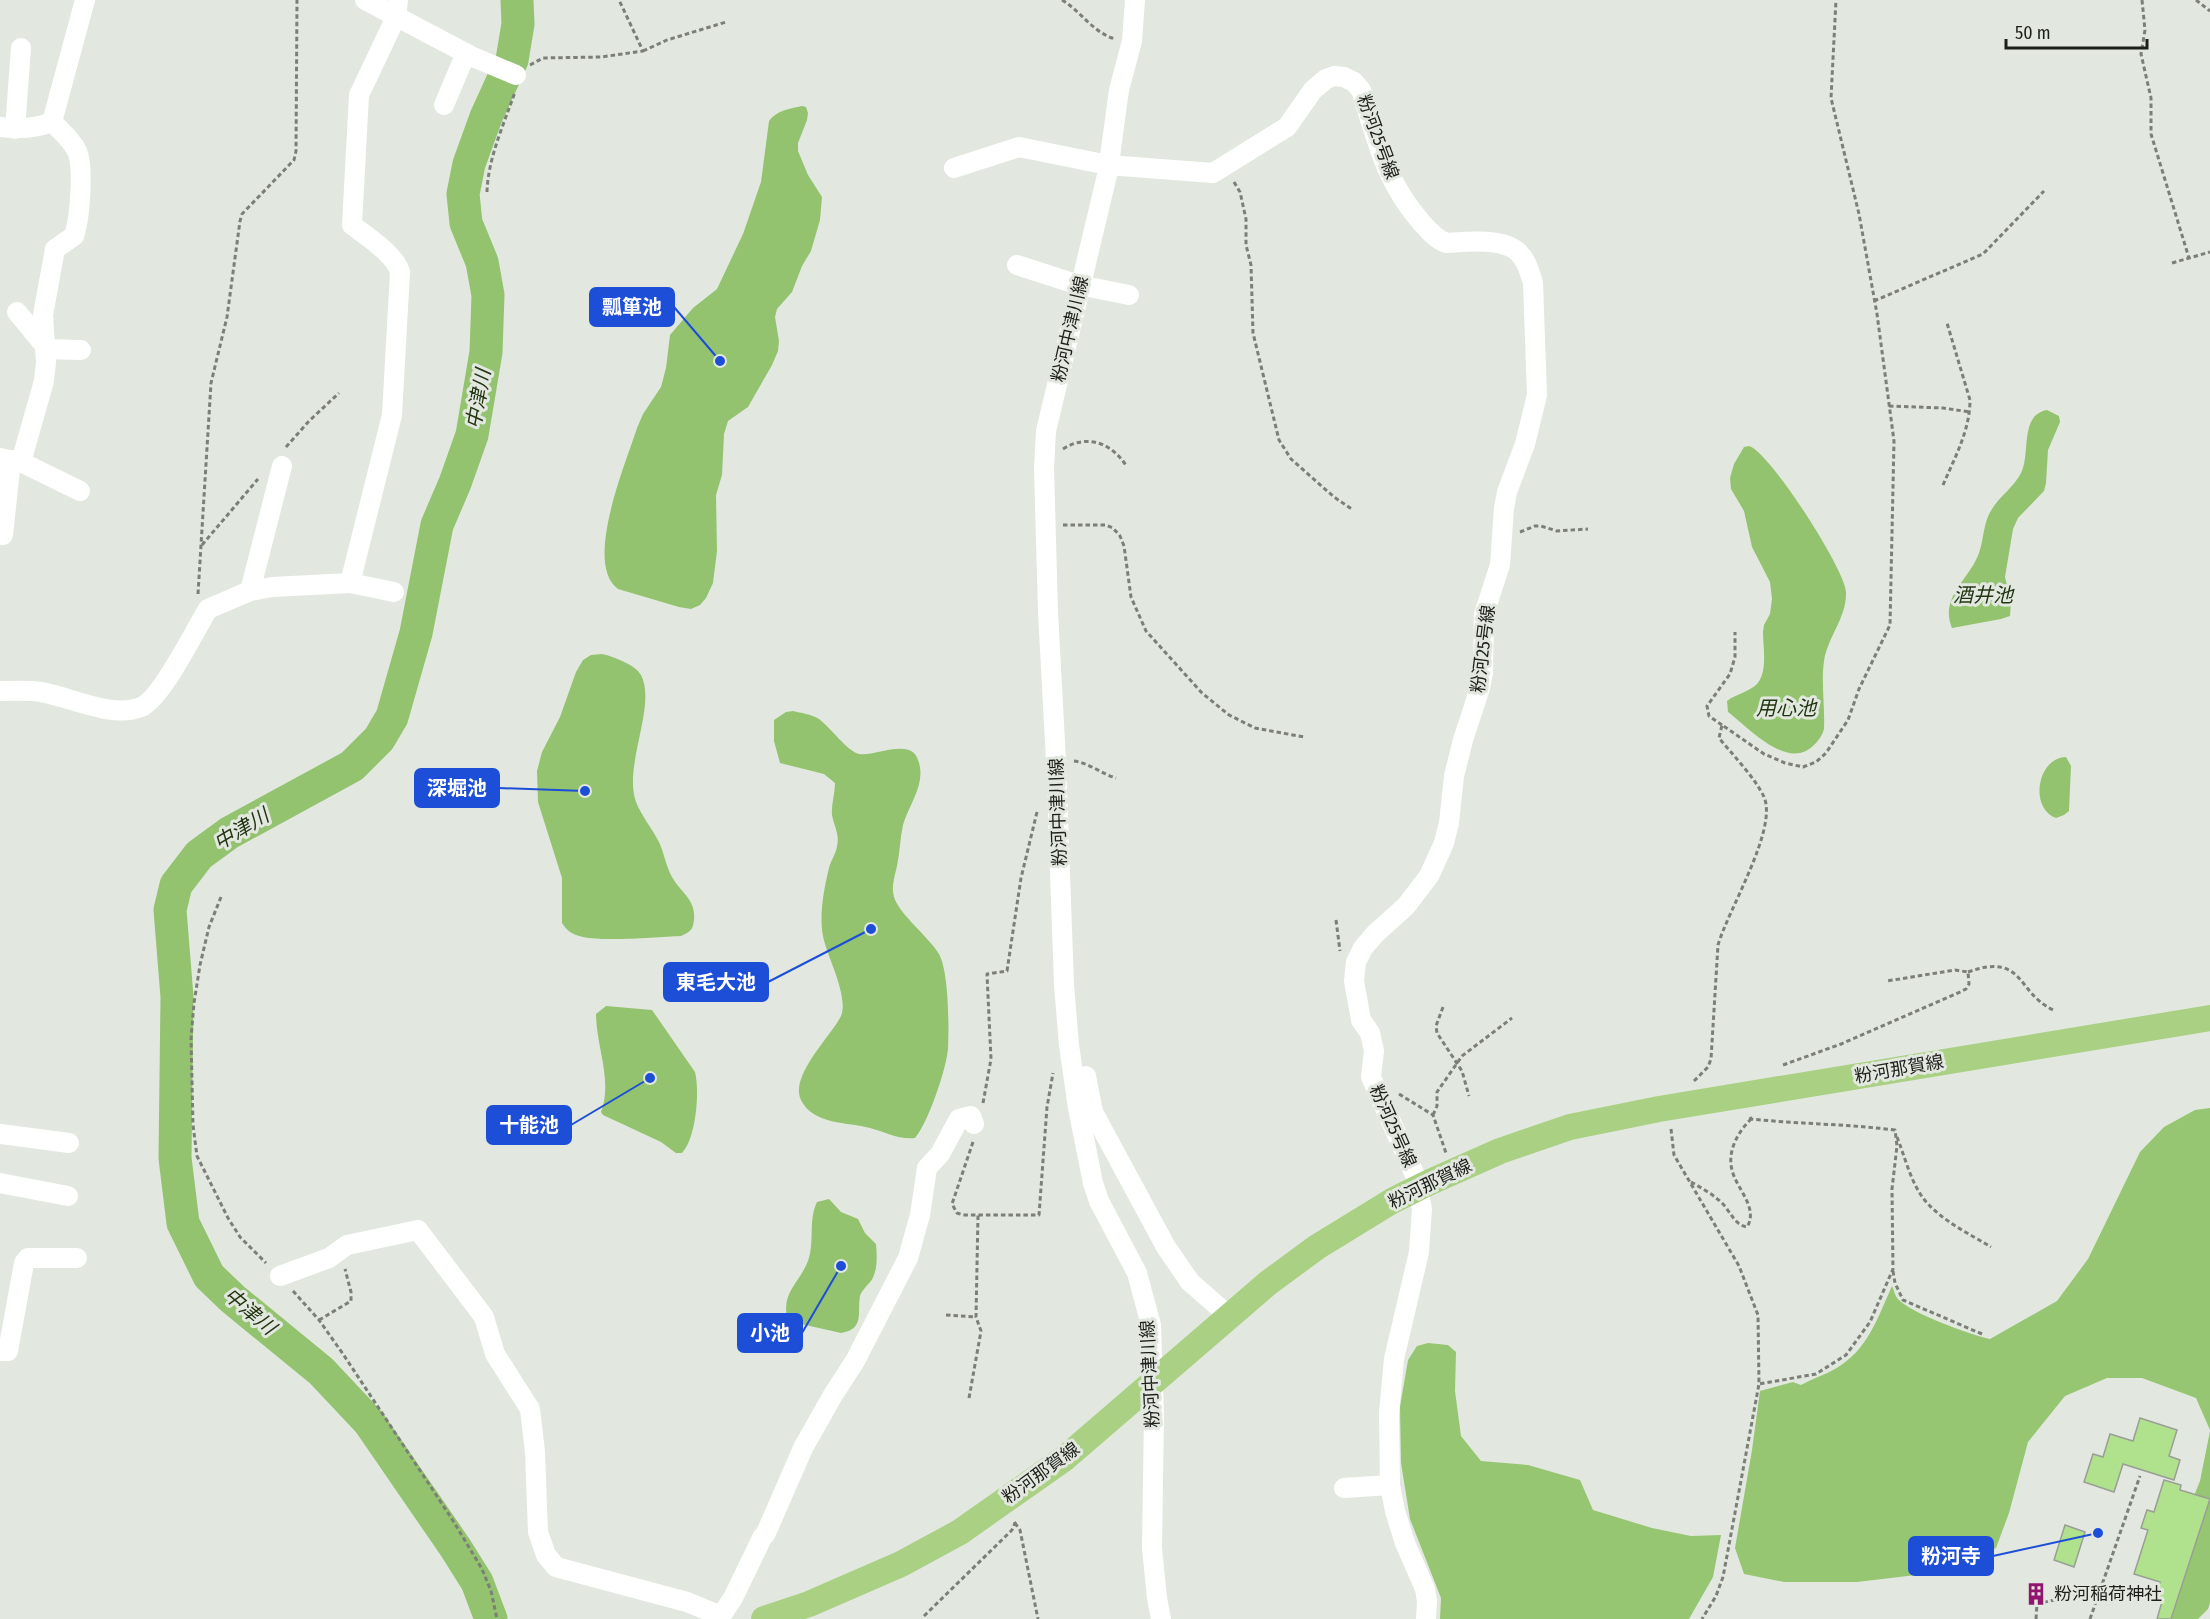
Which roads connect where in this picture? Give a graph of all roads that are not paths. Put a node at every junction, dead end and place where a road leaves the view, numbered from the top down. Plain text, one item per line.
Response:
1 (85, 0) edge
2 (365, 0) edge
3 (1135, 0) edge
4 (397, 8) edge
5 (21, 48) dead end
6 (469, 55) junction
7 (518, 76) road end
8 (444, 105) dead end
9 (52, 122) junction
10 (8, 128) edge
11 (1108, 165) junction
12 (954, 168) dead end
13 (1017, 265) dead end
14 (1079, 285) junction
15 (1129, 295) dead end
16 (17, 312) dead end
17 (45, 348) junction
18 (81, 350) dead end
19 (11, 460) edge
20 (282, 466) dead end
21 (80, 491) dead end
22 (3, 535) dead end
23 (350, 583) junction
24 (250, 591) junction
25 (394, 592) dead end
26 (0, 691) edge
27 (2210, 1018) edge
28 (1070, 1048) junction
29 (974, 1124) road end
30 (0, 1134) edge
31 (69, 1143) dead end
32 (0, 1183) edge
33 (68, 1196) dead end
34 (77, 1258) dead end
35 (280, 1276) dead end
36 (1229, 1316) junction
37 (0, 1351) edge
38 (1390, 1485) junction
39 (1344, 1488) dead end
40 (720, 1617) edge
41 (764, 1619) edge
42 (1161, 1619) edge
43 (1426, 1619) edge

1 - 9 street
2 - 4 street
3 - 11 street, 粉河中津川線
4 - 6 street
4 - 23 street
5 - 10 street
6 - 7 street
6 - 8 street
9 - 10 street
9 - 17 street
11 - 12 street, 粉河25号線
11 - 14 street, 粉河中津川線
11 - 38 street, 粉河25号線
13 - 14 street
14 - 15 street
14 - 28 street, 粉河中津川線
16 - 17 street
17 - 18 street
17 - 19 street
19 - 21 street
19 - 22 street
20 - 24 street
23 - 24 street
23 - 25 street
24 - 26 street
27 - 36 main road, 粉河那賀線
28 - 36 street
28 - 42 street, 粉河中津川線
29 - 40 street
30 - 31 street
32 - 33 street
34 - 37 street
35 - 40 street
36 - 41 main road, 粉河那賀線
38 - 39 street
38 - 43 street, 粉河25号線

